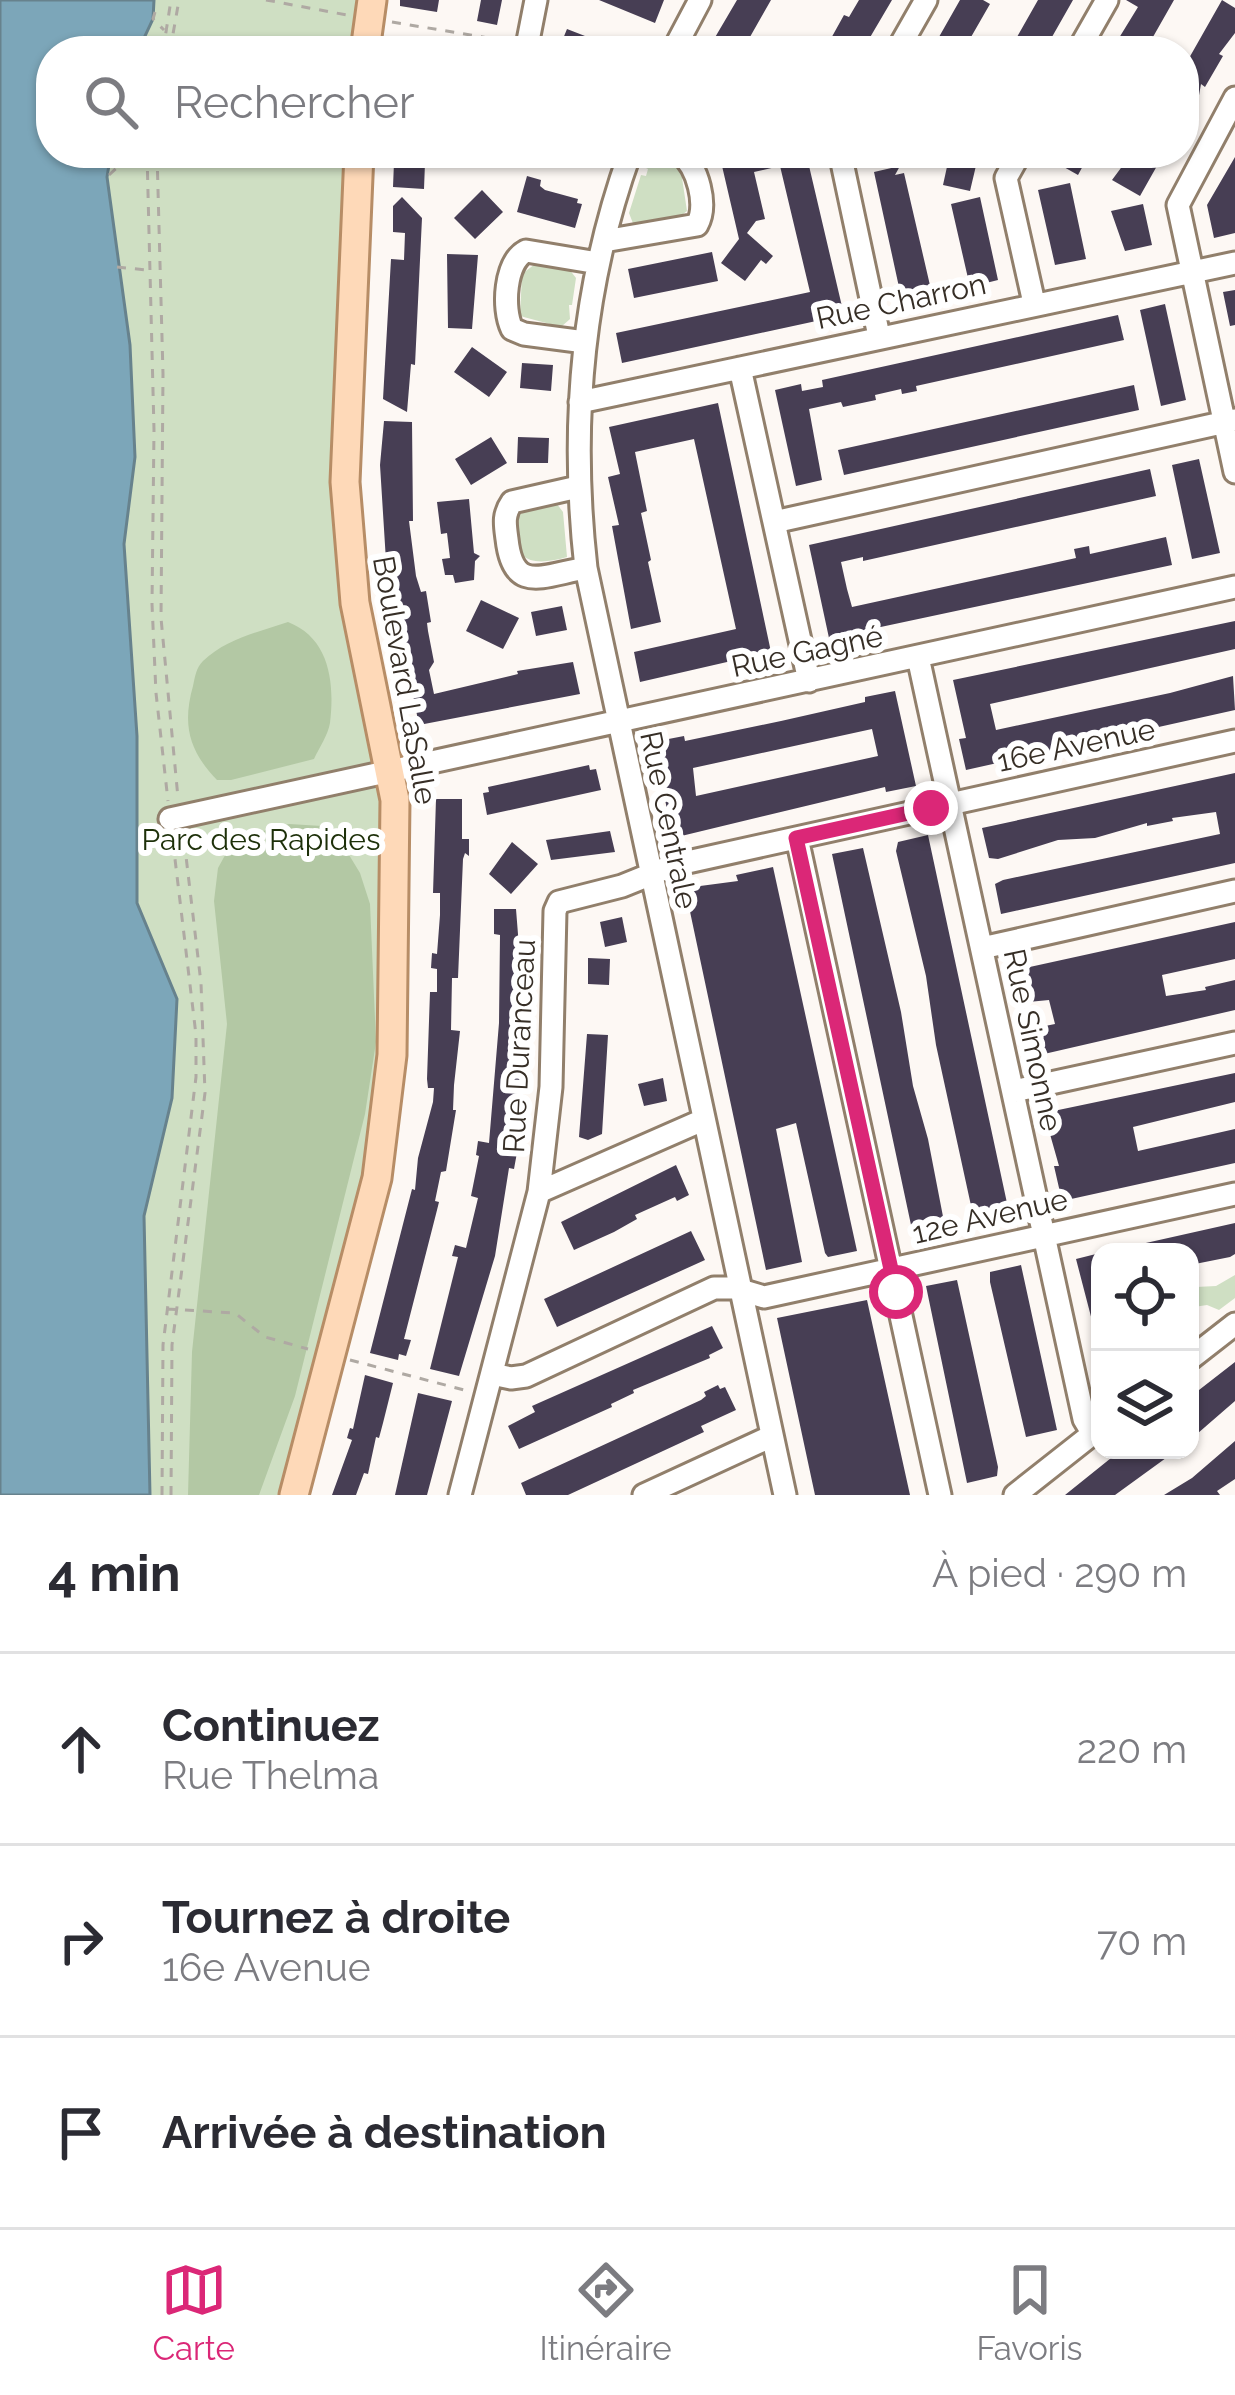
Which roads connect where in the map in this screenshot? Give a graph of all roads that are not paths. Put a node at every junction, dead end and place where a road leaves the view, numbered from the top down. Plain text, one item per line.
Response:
1 (536, 0) edge
2 (700, 0) edge
3 (926, 0) edge
4 (1107, 0) edge
5 (524, 36) edge
6 (681, 36) edge
7 (906, 36) edge
8 (1087, 36) edge
9 (1235, 98) edge
10 (1199, 163) edge
11 (357, 168) edge
12 (626, 168) edge
13 (693, 168) edge
14 (843, 168) edge
15 (1012, 168) edge
16 (1196, 168) edge
17 (601, 252) junction
18 (1235, 263) edge
19 (1191, 272) junction
20 (1034, 303) junction
21 (879, 336) junction
22 (585, 342) junction
23 (740, 368) junction
24 (580, 402) junction
25 (1230, 421) edge
26 (1235, 472) edge
27 (578, 487) junction
28 (774, 522) junction
29 (586, 568) junction
30 (1235, 587) edge
31 (918, 657) junction
32 (809, 681) junction
33 (617, 722) junction
34 (1235, 741) edge
35 (392, 772) junction
36 (951, 804) junction
37 (170, 819) dead end
38 (796, 838) junction
39 (650, 874) junction
40 (1235, 891) edge
41 (982, 948) junction
42 (1235, 1043) edge
43 (1014, 1090) junction
44 (703, 1120) junction
45 (539, 1192) junction
46 (1235, 1194) edge
47 (1044, 1235) junction
48 (890, 1269) junction
49 (740, 1290) junction
50 (1235, 1324) edge
51 (1199, 1352) edge
52 (492, 1374) junction
53 (1091, 1425) edge
54 (772, 1436) junction
55 (1091, 1436) edge
56 (294, 1495) edge
57 (460, 1495) edge
58 (644, 1495) edge
59 (785, 1495) edge
60 (940, 1495) edge
61 (1015, 1495) edge

1 - 5 street
2 - 6 street
3 - 7 street
4 - 8 street
9 - 10 street
11 - 35 main road, Boulevard LaSalle
12 - 17 street, Rue Centrale
13 - 17 street
14 - 21 street
15 - 20 street
16 - 19 street
17 - 22 street, Rue Centrale
17 - 22 street
18 - 19 street, Rue Charron
19 - 20 street, Rue Charron
19 - 25 street
20 - 21 street, Rue Charron
21 - 23 street, Rue Charron
22 - 24 street, Rue Centrale
23 - 24 street, Rue Charron
23 - 28 street
24 - 27 street, Rue Centrale
25 - 26 street
25 - 28 street
27 - 29 street, Rue Centrale
27 - 29 street
28 - 32 street
29 - 33 street, Rue Centrale
30 - 31 street, Rue Gagné
31 - 32 street, Rue Gagné
31 - 36 street, Rue Simonne
32 - 33 street, Rue Gagné
33 - 35 street, Rue Gagné
33 - 39 street, Rue Centrale
34 - 36 street, 16e Avenue
35 - 37 street, Rue Gagné
35 - 56 main road, Boulevard LaSalle
36 - 38 street, 16e Avenue
36 - 41 street, Rue Simonne
38 - 39 street, 16e Avenue
38 - 48 street
39 - 44 street, Rue Centrale
39 - 45 street, Rue Duranceau
40 - 41 street
41 - 43 street, Rue Simonne
42 - 43 street
43 - 47 street, Rue Simonne
44 - 45 street
44 - 49 street, Rue Centrale
45 - 52 street, Rue Duranceau
46 - 47 street, 12e Avenue
47 - 48 street, 12e Avenue
47 - 53 street, Rue Simonne
48 - 49 street, 12e Avenue
48 - 60 street
49 - 52 street, 12e Avenue
49 - 54 street, Rue Centrale
50 - 51 street
52 - 57 street, Rue Duranceau
54 - 58 street
54 - 59 street, Rue Centrale
55 - 61 street

